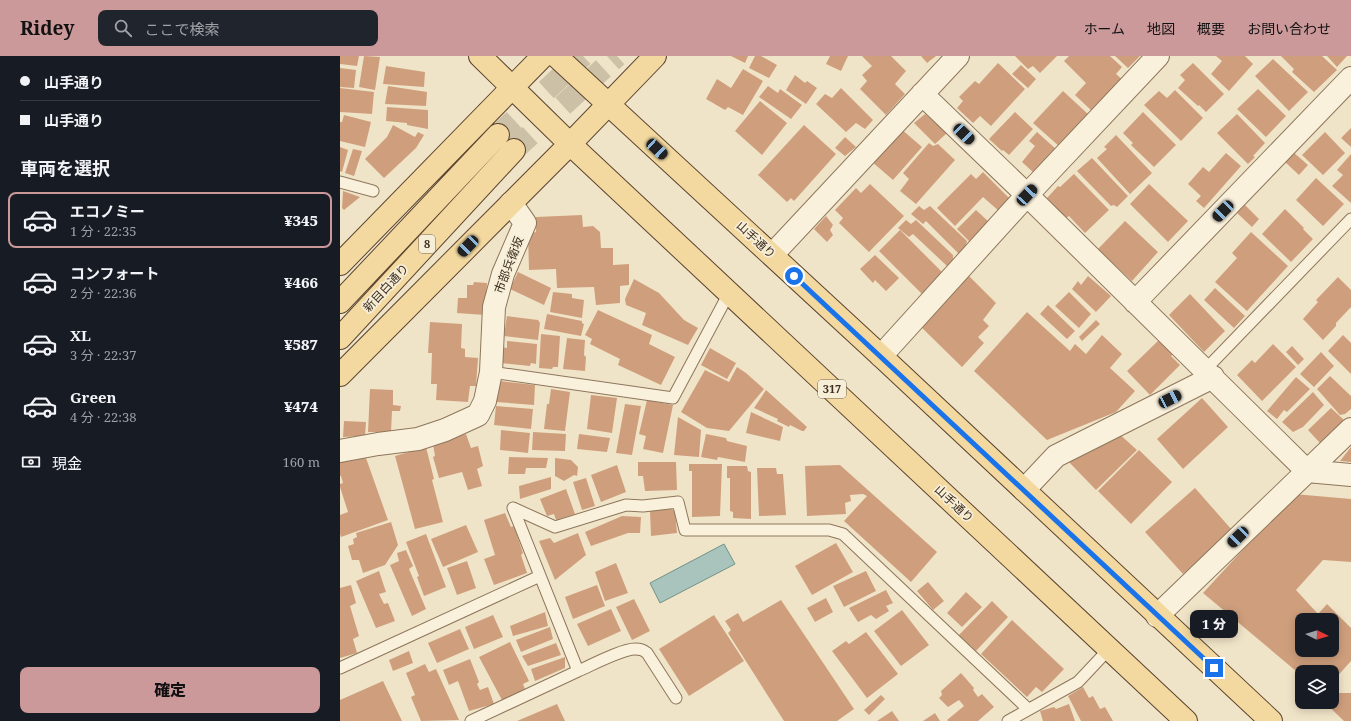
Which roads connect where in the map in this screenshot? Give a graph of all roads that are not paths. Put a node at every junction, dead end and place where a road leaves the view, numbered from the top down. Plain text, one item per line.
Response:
1 (480, 56) edge
2 (543, 56) edge
3 (556, 56) edge
4 (655, 56) edge
5 (958, 56) edge
6 (1158, 56) edge
7 (1349, 85) edge
8 (513, 87) junction
9 (922, 94) junction
10 (609, 104) junction
11 (498, 135) tunnel mouth
12 (570, 144) junction
13 (514, 150) tunnel mouth
14 (340, 182) edge
15 (373, 191) dead end
16 (1027, 195) junction
17 (511, 202) junction
18 (1351, 219) edge
19 (772, 255) junction
20 (340, 264) edge
21 (729, 293) junction
22 (340, 302) edge
23 (1135, 302) junction
24 (340, 338) edge
25 (881, 356) junction
26 (491, 372) junction
27 (1209, 374) junction
28 (340, 375) edge
29 (1351, 429) edge
30 (340, 451) edge
31 (1307, 471) junction
32 (1351, 475) edge
33 (1024, 490) junction
34 (540, 576) junction
35 (1157, 616) junction
36 (1109, 649) junction
37 (340, 668) edge
38 (578, 672) junction
39 (676, 698) dead end
40 (1028, 710) junction
41 (1181, 720) edge
42 (471, 721) edge
43 (1008, 721) edge
44 (1271, 721) edge

1 - 8 main road, 山手通り / 317
2 - 8 main road
3 - 10 main road, 山手通り
4 - 10 main road
5 - 9 street
6 - 16 street
7 - 23 street
8 - 12 main road, 山手通り / 317
8 - 20 main road
9 - 16 street
9 - 19 street
10 - 12 main road
10 - 19 main road, 山手通り
11 - 22 main road, 新目白通り / 8
12 - 17 main road
12 - 21 main road, 山手通り / 317
13 - 24 main road, 新目白通り / 8
14 - 15 lane
16 - 23 street
16 - 25 street
17 - 26 street, 市部兵衛坂
17 - 28 main road
18 - 27 lane
19 - 25 main road, 山手通り
21 - 26 lane
21 - 36 main road, 山手通り / 317
23 - 27 street
25 - 33 main road, 山手通り
26 - 30 street, 市部兵衛坂
27 - 31 street
27 - 33 street
29 - 31 street
31 - 32 street
31 - 35 street
33 - 35 main road, 山手通り
34 - 37 lane
34 - 38 lane
34 - 40 lane
35 - 44 main road, 山手通り
36 - 40 lane
36 - 41 main road, 山手通り / 317
38 - 39 lane
38 - 42 lane
40 - 43 lane

